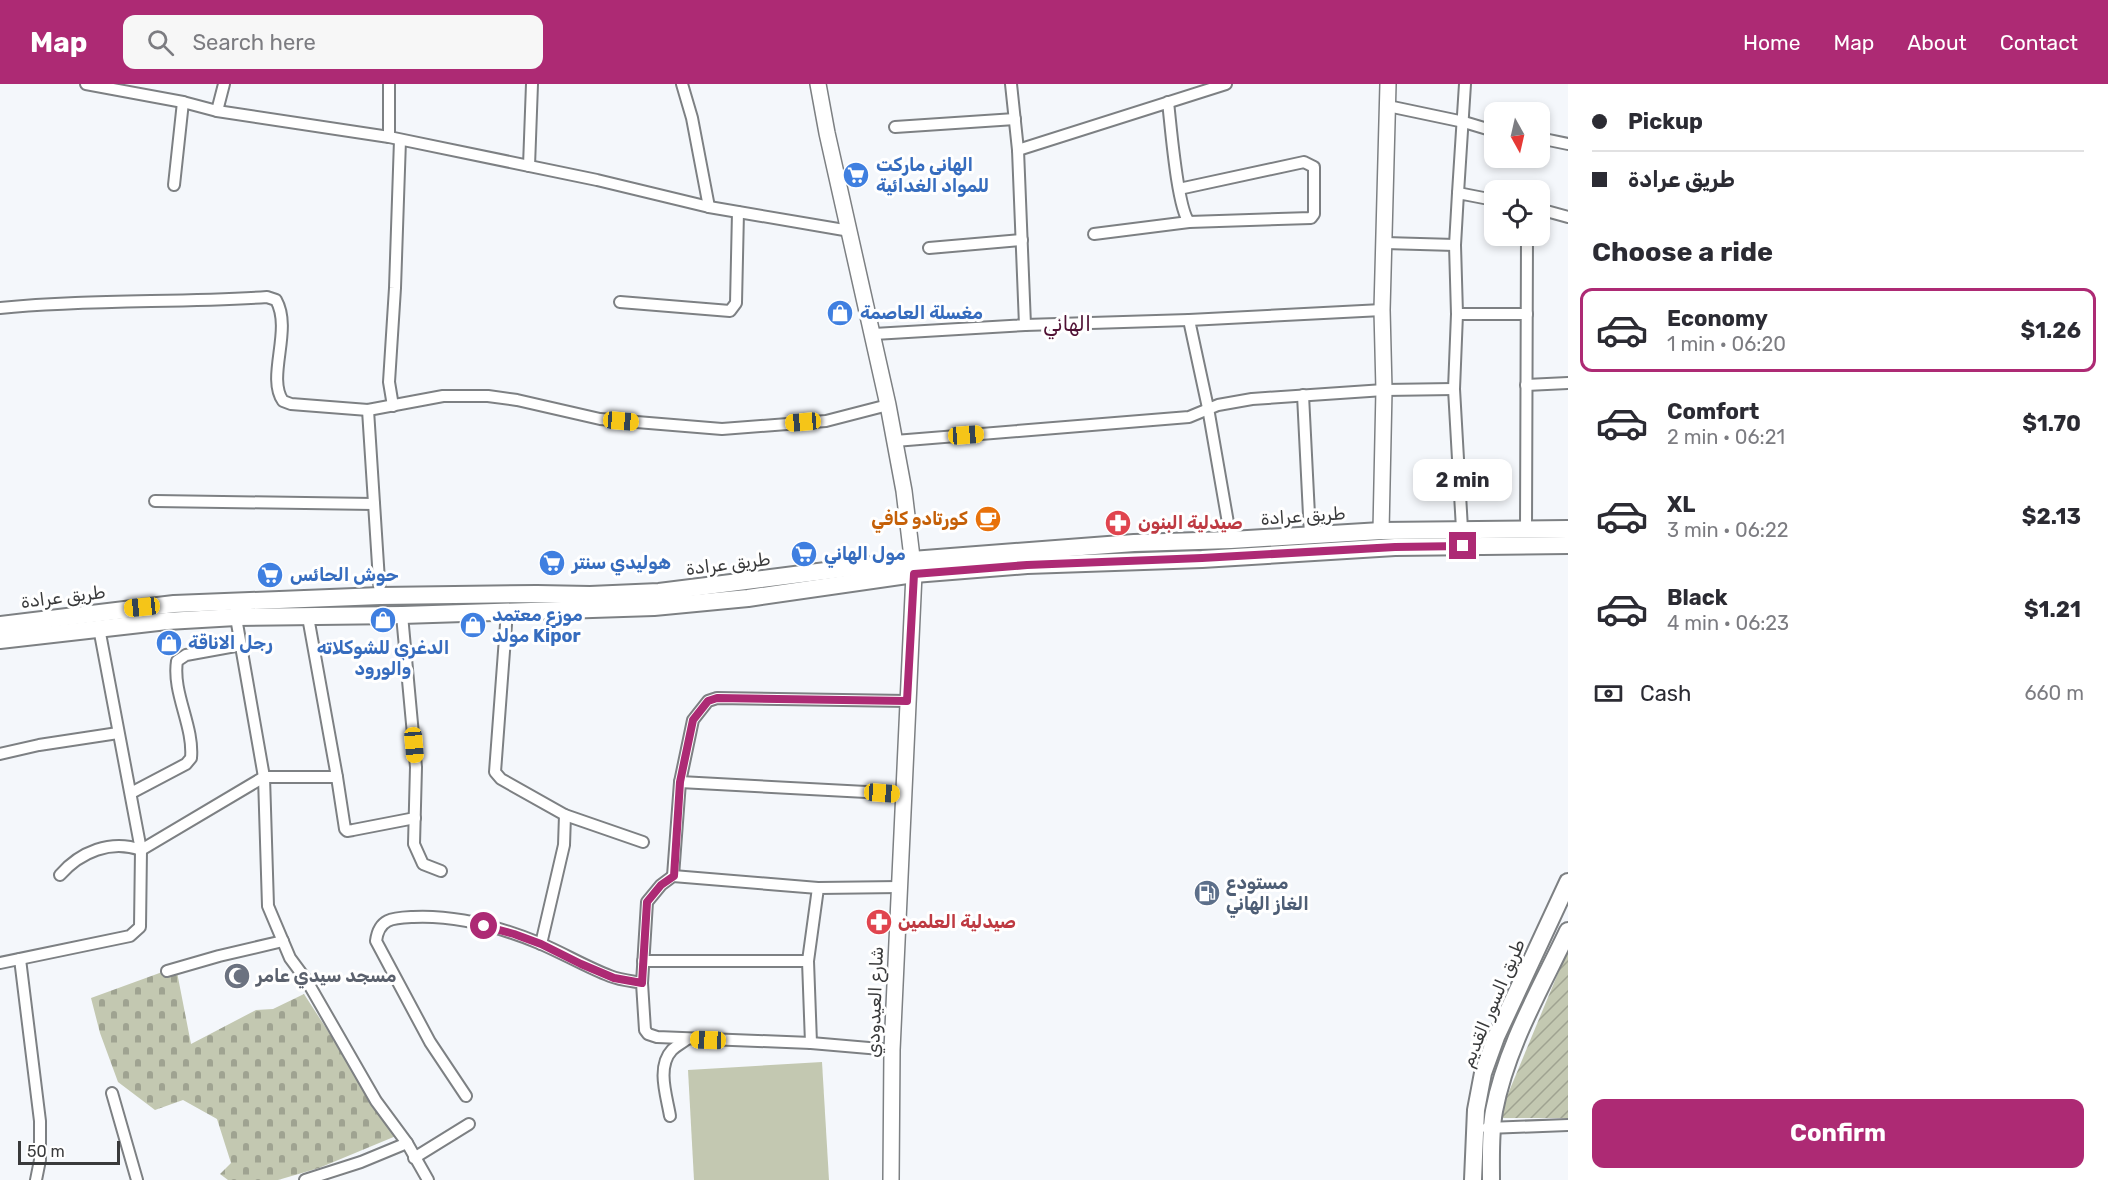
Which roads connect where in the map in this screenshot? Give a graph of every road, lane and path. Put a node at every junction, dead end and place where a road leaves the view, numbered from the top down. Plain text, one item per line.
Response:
1 (86, 84) edge
2 (224, 84) edge
3 (388, 84) edge
4 (532, 84) edge
5 (682, 84) edge
6 (818, 84) edge
7 (1011, 84) edge
8 (1226, 84) edge
9 (1388, 84) edge
10 (1465, 84) edge
11 (183, 102) junction
12 (1167, 102) junction
13 (1388, 106) junction
14 (217, 111) junction
15 (1015, 119) junction
16 (1464, 122) junction
17 (896, 127) dead end
18 (1484, 128) edge
19 (395, 139) junction
20 (1550, 140) edge
21 (1568, 144) edge
22 (1018, 150) junction
23 (529, 166) junction
24 (174, 185) dead end
25 (1179, 189) junction
26 (1458, 194) junction
27 (1484, 198) edge
28 (709, 207) junction
29 (738, 212) junction
30 (1550, 212) edge
31 (1568, 217) edge
32 (1189, 222) junction
33 (850, 231) junction
34 (1094, 234) dead end
35 (1022, 240) junction
36 (1384, 243) junction
37 (1455, 245) junction
38 (1527, 246) edge
39 (929, 248) dead end
40 (620, 302) dead end
41 (0, 308) edge
42 (1382, 310) junction
43 (1457, 314) junction
44 (1527, 314) junction
45 (1189, 320) junction
46 (1025, 325) junction
47 (874, 334) junction
48 (1568, 383) edge
49 (1526, 385) junction
50 (1454, 389) junction
51 (1384, 390) junction
52 (1303, 395) junction
53 (888, 405) junction
54 (393, 406) junction
55 (1208, 408) junction
56 (368, 410) junction
57 (895, 441) junction
58 (155, 501) dead end
59 (374, 504) junction
60 (1462, 529) junction
61 (1526, 529) junction
62 (1568, 529) edge
63 (1381, 531) junction
64 (1310, 535) junction
65 (1231, 540) junction
66 (1568, 545) edge
67 (913, 567) junction
68 (380, 596) junction
69 (235, 609) junction
70 (507, 611) junction
71 (402, 615) junction
72 (308, 617) junction
73 (0, 625) edge
74 (99, 628) junction
75 (0, 640) edge
76 (241, 645) junction
77 (907, 701) junction
78 (118, 733) junction
79 (0, 754) edge
80 (264, 777) junction
81 (337, 777) junction
82 (680, 782) junction
83 (131, 793) junction
84 (904, 794) junction
85 (566, 815) junction
86 (415, 818) junction
87 (643, 842) dead end
88 (141, 850) junction
89 (441, 871) dead end
90 (60, 875) dead end
91 (674, 876) junction
92 (1568, 882) edge
93 (900, 887) junction
94 (818, 888) junction
95 (1568, 931) edge
96 (283, 941) junction
97 (541, 944) junction
98 (20, 960) junction
99 (643, 961) junction
100 (808, 961) junction
101 (0, 963) edge
102 (167, 971) dead end
103 (642, 983) junction
104 (687, 1039) junction
105 (811, 1043) junction
106 (892, 1050) junction
107 (112, 1093) dead end
108 (466, 1096) dead end
109 (670, 1116) dead end
110 (469, 1124) dead end
111 (1568, 1125) edge
112 (1474, 1128) junction
113 (1491, 1128) junction
114 (407, 1143) junction
115 (414, 1158) junction
116 (36, 1180) edge
117 (137, 1180) edge
118 (305, 1180) edge
119 (428, 1180) edge
120 (891, 1180) edge
121 (1473, 1180) edge
122 (1491, 1180) edge

1 - 11 street
2 - 14 street
3 - 19 street
4 - 23 street
5 - 28 street
6 - 33 street, شارع العيدودي
7 - 15 street
8 - 12 street
9 - 13 street
10 - 16 street
11 - 14 street
11 - 24 street
12 - 22 street
12 - 25 street
13 - 16 street
13 - 36 street
14 - 19 street
15 - 17 street
15 - 22 street
16 - 18 street
16 - 26 street
19 - 23 street
19 - 54 street
20 - 21 street
22 - 35 street
23 - 28 street
25 - 32 street
25 - 32 street
26 - 27 street
26 - 37 street
28 - 29 street
29 - 33 street
29 - 40 street
30 - 31 street
32 - 34 street
33 - 47 street, شارع العيدودي
35 - 39 street
35 - 46 street
36 - 37 street
36 - 42 street
37 - 43 street
38 - 44 street
41 - 56 street
42 - 45 street
42 - 51 street
43 - 44 street
43 - 50 street
44 - 49 street
45 - 46 street
45 - 55 street
46 - 47 street
47 - 53 street, شارع العيدودي
48 - 49 street
49 - 61 street
50 - 51 street
50 - 60 street
51 - 52 street
51 - 63 street
52 - 55 street
52 - 64 street
53 - 54 street
53 - 57 street, شارع العيدودي
54 - 56 street
55 - 57 street
55 - 65 street
56 - 59 street
57 - 67 street, شارع العيدودي
58 - 59 street
59 - 68 street
60 - 61 main road, طريق عرادة
60 - 63 main road, طريق عرادة
61 - 62 main road, طريق عرادة
63 - 64 main road, طريق عرادة
64 - 65 main road, طريق عرادة
65 - 67 main road, طريق عرادة
66 - 67 main road, طريق عرادة
67 - 68 main road, طريق عرادة
67 - 70 main road, طريق عرادة
67 - 77 street, شارع العيدودي
68 - 69 main road, طريق عرادة
69 - 72 main road, طريق عرادة
69 - 73 main road, طريق عرادة
69 - 74 main road, طريق عرادة
69 - 76 street
70 - 71 main road, طريق عرادة
70 - 85 street
71 - 72 main road, طريق عرادة
71 - 86 street
72 - 81 street
74 - 75 main road, طريق عرادة
74 - 78 street
76 - 80 street
76 - 83 street
77 - 82 street
77 - 84 street, شارع العيدودي
78 - 79 street
78 - 83 street
80 - 81 street
80 - 88 street
80 - 96 street
81 - 86 street
82 - 84 street
82 - 91 street
83 - 88 street
84 - 93 street, شارع العيدودي
85 - 87 street
85 - 97 street
86 - 89 street
88 - 90 street
88 - 98 street
91 - 94 street
91 - 99 street
92 - 112 main road, طريق السور القديم
93 - 94 street
93 - 106 street, شارع العيدودي
94 - 100 street
95 - 113 main road, طريق السور القديم
96 - 102 street
96 - 114 street
97 - 103 street
97 - 108 street
98 - 101 street
98 - 116 street
99 - 100 street
99 - 103 street
100 - 105 street
103 - 104 street
104 - 105 street
104 - 109 street
105 - 106 street
106 - 120 street, شارع العيدودي
107 - 117 street
110 - 115 street
111 - 113 street
112 - 113 street
112 - 121 main road, طريق السور القديم
113 - 122 main road, طريق السور القديم
114 - 115 street
114 - 118 street
115 - 119 street

